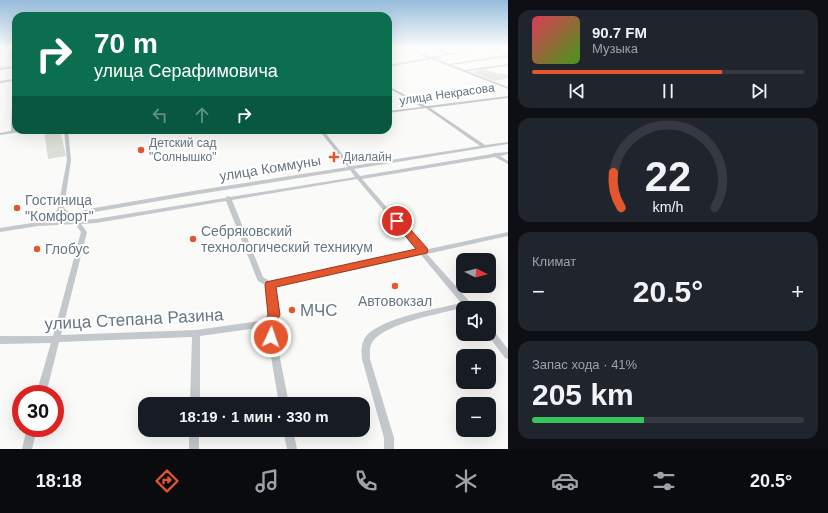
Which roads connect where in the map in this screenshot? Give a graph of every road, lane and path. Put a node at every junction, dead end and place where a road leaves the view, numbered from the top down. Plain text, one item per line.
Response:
1 (473, 69) edge
2 (464, 70) joint
3 (12, 80) edge
4 (0, 82) edge
5 (508, 88) edge
6 (392, 89) edge
7 (508, 96) edge
8 (426, 108) junction
9 (392, 112) edge
10 (12, 132) edge
11 (0, 134) edge
12 (66, 134) edge
13 (324, 134) edge
14 (508, 143) edge
15 (485, 147) junction
16 (508, 153) edge
17 (496, 155) junction
18 (508, 163) edge
19 (351, 168) junction
20 (358, 177) junction
21 (228, 198) junction
22 (61, 208) junction
23 (95, 210) junction
24 (69, 216) junction
25 (96, 221) junction
26 (79, 222) junction
27 (38, 224) junction
28 (0, 230) edge
29 (84, 232) junction
30 (508, 234) edge
31 (423, 251) junction
32 (270, 285) junction
33 (465, 301) edge
34 (456, 309) edge
35 (269, 324) junction
36 (196, 333) junction
37 (55, 339) junction
38 (0, 340) edge
39 (496, 340) edge
40 (508, 355) edge
41 (43, 385) edge
42 (195, 397) edge
43 (283, 397) edge
44 (29, 437) edge
45 (194, 437) edge
46 (289, 437) edge
47 (26, 449) edge
48 (194, 449) edge
49 (292, 449) edge
50 (389, 449) edge

1 - 2 street
2 - 5 street
3 - 4 street
6 - 8 street
7 - 8 street, улица Некрасова
8 - 9 street, улица Некрасова
8 - 15 street
10 - 11 street
12 - 22 street
13 - 19 street
14 - 15 street, улица Коммуны
15 - 17 street
15 - 19 street, улица Коммуны
16 - 17 street, улица Коммуны
17 - 18 street
17 - 20 street, улица Коммуны
19 - 20 street
19 - 23 street, улица Коммуны
20 - 21 street, улица Коммуны
20 - 31 street
21 - 25 street, улица Коммуны
21 - 32 street
22 - 24 street
22 - 27 street
23 - 24 street, улица Коммуны
23 - 25 street
23 - 26 street
24 - 26 street
24 - 27 street, улица Коммуны
25 - 26 street, улица Коммуны
25 - 29 street
26 - 27 street, улица Коммуны
26 - 29 street
27 - 28 street, улица Коммуны
29 - 37 street
30 - 31 street
31 - 32 street
31 - 33 street
32 - 35 street
34 - 50 street
35 - 36 street, улица Степана Разина
35 - 43 street
36 - 37 street, улица Степана Разина
36 - 42 street
37 - 38 street, улица Степана Разина
37 - 41 street
39 - 40 street
44 - 47 street
45 - 48 street
46 - 49 street

